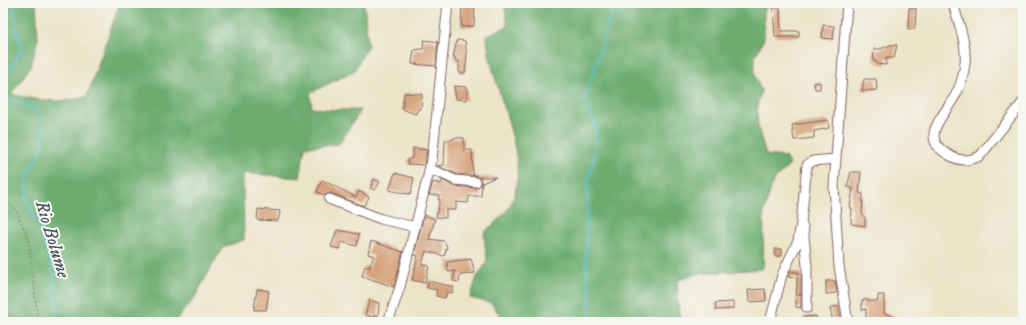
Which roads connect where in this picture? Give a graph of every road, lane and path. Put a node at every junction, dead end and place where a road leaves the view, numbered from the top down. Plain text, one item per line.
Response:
1 (448, 3) edge
2 (847, 3) edge
3 (953, 3) edge
4 (1023, 102) edge
5 (835, 159) junction
6 (430, 170) junction
7 (476, 182) dead end
8 (3, 197) edge
9 (329, 200) dead end
10 (801, 223) junction
11 (415, 227) junction
12 (807, 308) dead end
13 (771, 318) dead end
14 (38, 322) edge
15 (388, 322) edge
16 (848, 322) edge

1 - 6 street
2 - 5 street
3 - 4 street
5 - 10 street
5 - 16 street
6 - 7 street
6 - 11 street
8 - 14 path
9 - 11 street
10 - 12 street
10 - 13 street
11 - 15 street

